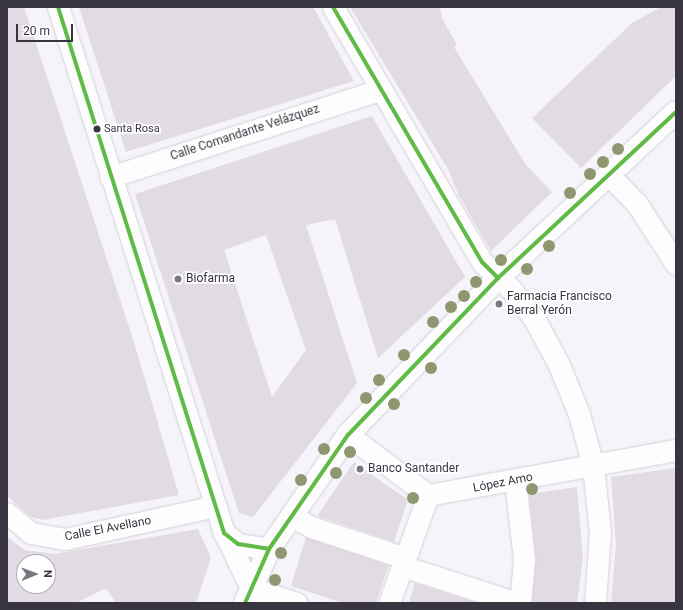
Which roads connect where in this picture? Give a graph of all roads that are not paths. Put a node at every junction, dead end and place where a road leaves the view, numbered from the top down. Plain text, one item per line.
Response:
1 (58, 7) edge
2 (333, 7) edge
3 (379, 90) junction
4 (676, 112) edge
5 (608, 174) junction
6 (110, 176) junction
7 (676, 264) edge
8 (498, 278) junction
9 (348, 435) junction
10 (676, 450) edge
11 (593, 466) junction
12 (515, 480) junction
13 (428, 495) junction
14 (215, 506) junction
15 (7, 513) edge
16 (292, 516) junction
17 (224, 533) junction
18 (269, 549) junction
19 (404, 562) junction
20 (248, 596) edge
21 (298, 603) edge
22 (389, 603) edge
23 (517, 603) edge
24 (520, 603) edge
25 (595, 603) edge

1 - 6 street
2 - 3 street
3 - 6 street, Calle Comandante Velázquez
3 - 8 street
4 - 5 main road
5 - 7 street
5 - 8 main road
6 - 14 street
8 - 9 main road
8 - 11 street
9 - 13 street
9 - 16 main road
10 - 11 street, López Amo
11 - 12 street, López Amo
11 - 25 street
12 - 13 street, López Amo
12 - 24 street
13 - 19 street
14 - 15 street, Calle El Avellano
14 - 17 street
16 - 18 main road
16 - 19 street
17 - 18 street
17 - 20 street
18 - 20 main road
19 - 22 street
19 - 23 street
20 - 21 street

